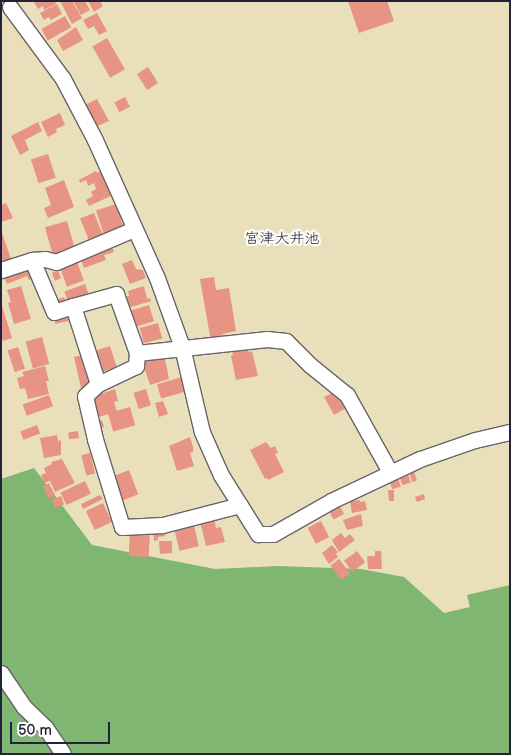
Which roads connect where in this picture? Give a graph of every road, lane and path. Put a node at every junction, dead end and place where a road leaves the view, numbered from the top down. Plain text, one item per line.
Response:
1 (10, 7) edge
2 (134, 229) junction
3 (32, 260) junction
4 (1, 270) edge
5 (73, 306) junction
6 (182, 347) junction
7 (136, 353) junction
8 (98, 384) junction
9 (510, 432) edge
10 (390, 472) junction
11 (240, 505) junction
12 (2, 675) edge
13 (63, 754) edge

1 - 2 street
2 - 3 street
2 - 6 street
3 - 4 street
3 - 5 street
5 - 7 street
5 - 8 street
6 - 7 street
6 - 10 street
6 - 11 street
7 - 8 street
8 - 11 street
9 - 10 street
10 - 11 street
12 - 13 street

